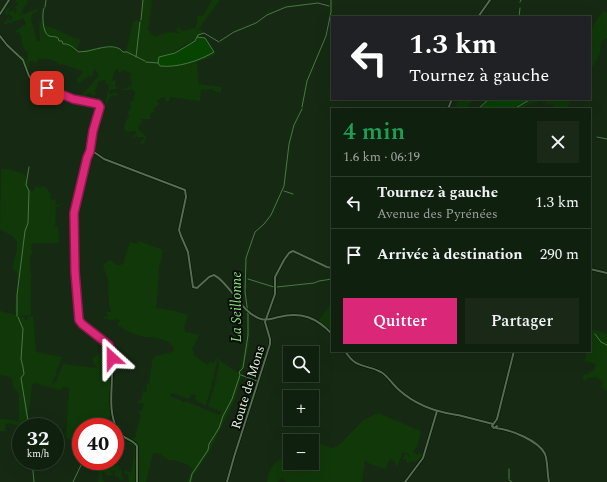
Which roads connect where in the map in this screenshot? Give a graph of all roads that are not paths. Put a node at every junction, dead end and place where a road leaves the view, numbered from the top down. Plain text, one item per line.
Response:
1 (9, 0) edge
2 (490, 0) edge
3 (0, 14) edge
4 (479, 16) edge
5 (0, 36) edge
6 (89, 150) junction
7 (331, 268) edge
8 (591, 269) edge
9 (607, 273) edge
10 (265, 320) junction
11 (331, 333) edge
12 (346, 352) edge
13 (514, 352) edge
14 (436, 410) junction
15 (495, 425) junction
16 (137, 482) edge
17 (227, 482) edge
18 (405, 482) edge
19 (549, 482) edge

1 - 3 street
2 - 4 street
5 - 6 street
6 - 10 street
6 - 16 street
7 - 10 street
8 - 9 street
10 - 11 street
10 - 17 street, Route de Mons
12 - 14 street
13 - 15 street
14 - 15 street
14 - 18 street
15 - 19 street

